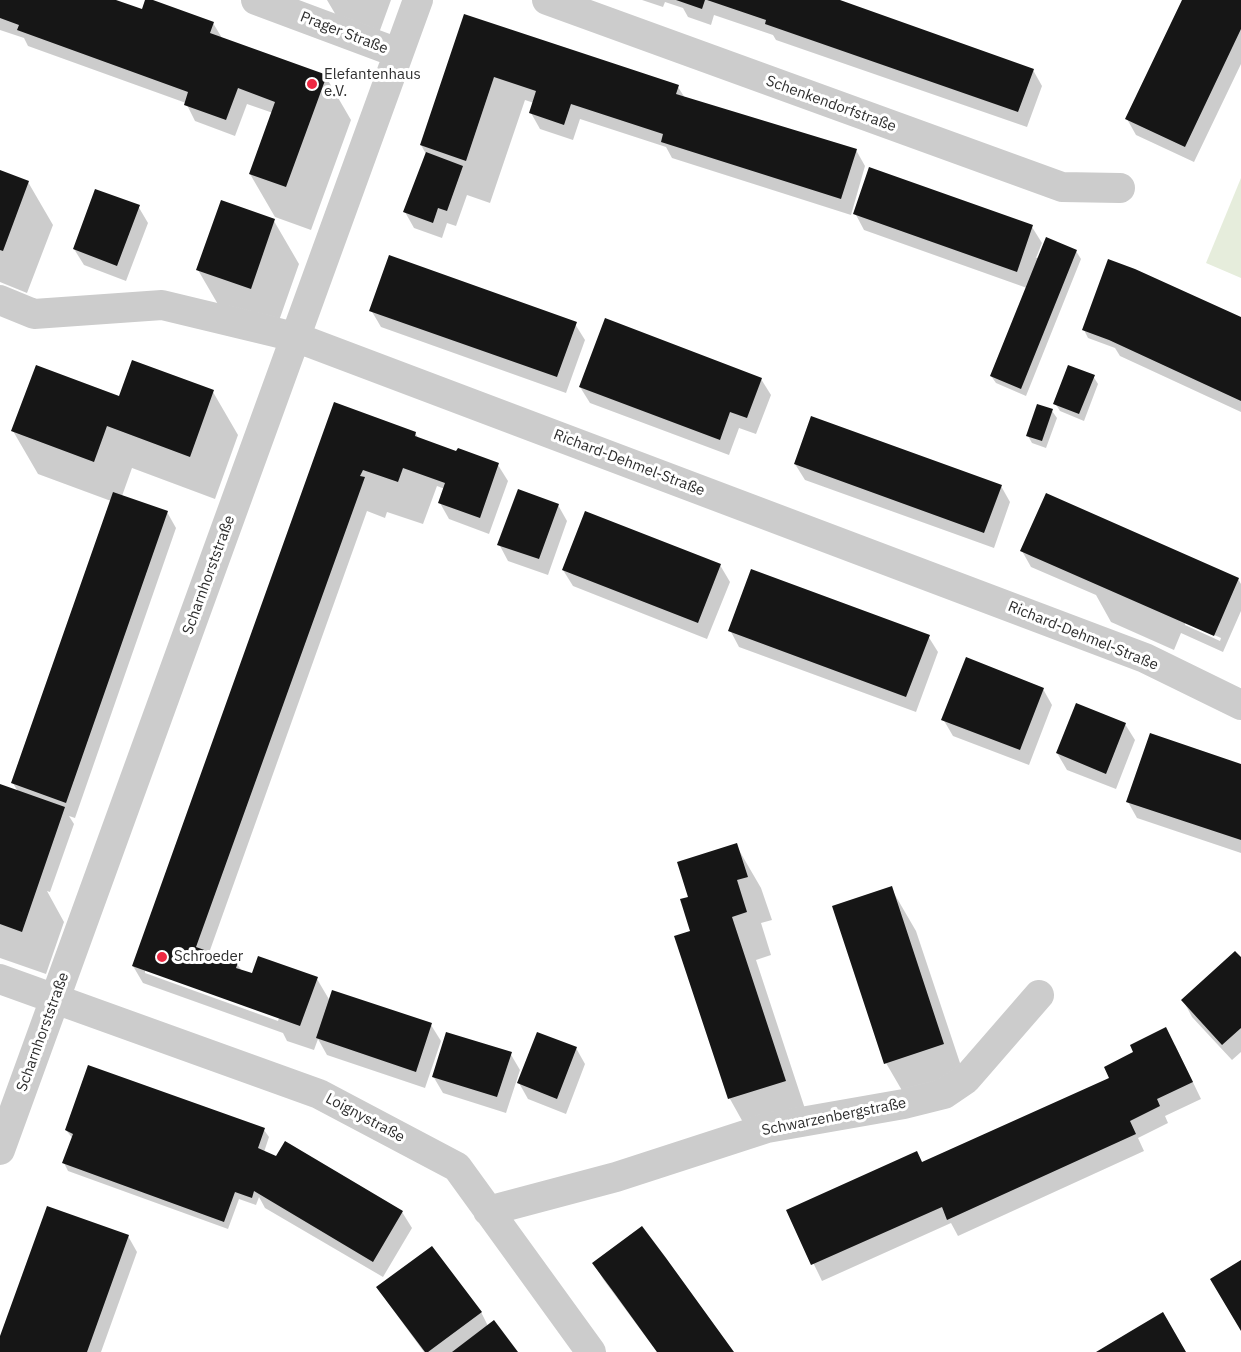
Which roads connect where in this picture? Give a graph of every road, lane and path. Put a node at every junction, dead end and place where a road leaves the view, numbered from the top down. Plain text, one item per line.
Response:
1 (256, 0) edge
2 (418, 0) edge
3 (547, 0) edge
4 (398, 54) junction
5 (1120, 188) dead end
6 (0, 300) edge
7 (295, 337) junction
8 (1241, 705) edge
9 (0, 979) edge
10 (1040, 995) dead end
11 (56, 999) junction
12 (0, 1150) edge
13 (488, 1211) junction
14 (591, 1352) edge

1 - 4 street, Prager Straße
2 - 4 street, Scharnhorststraße
3 - 5 street, Schenkendorfstraße
4 - 7 street, Scharnhorststraße
6 - 7 street, Richard-Dehmel-Straße
7 - 8 street, Richard-Dehmel-Straße
7 - 11 street, Scharnhorststraße
9 - 11 street, Loignystraße
10 - 13 street, Schwarzenbergstraße
11 - 12 street, Scharnhorststraße
11 - 13 street, Loignystraße
13 - 14 street, Loignystraße

